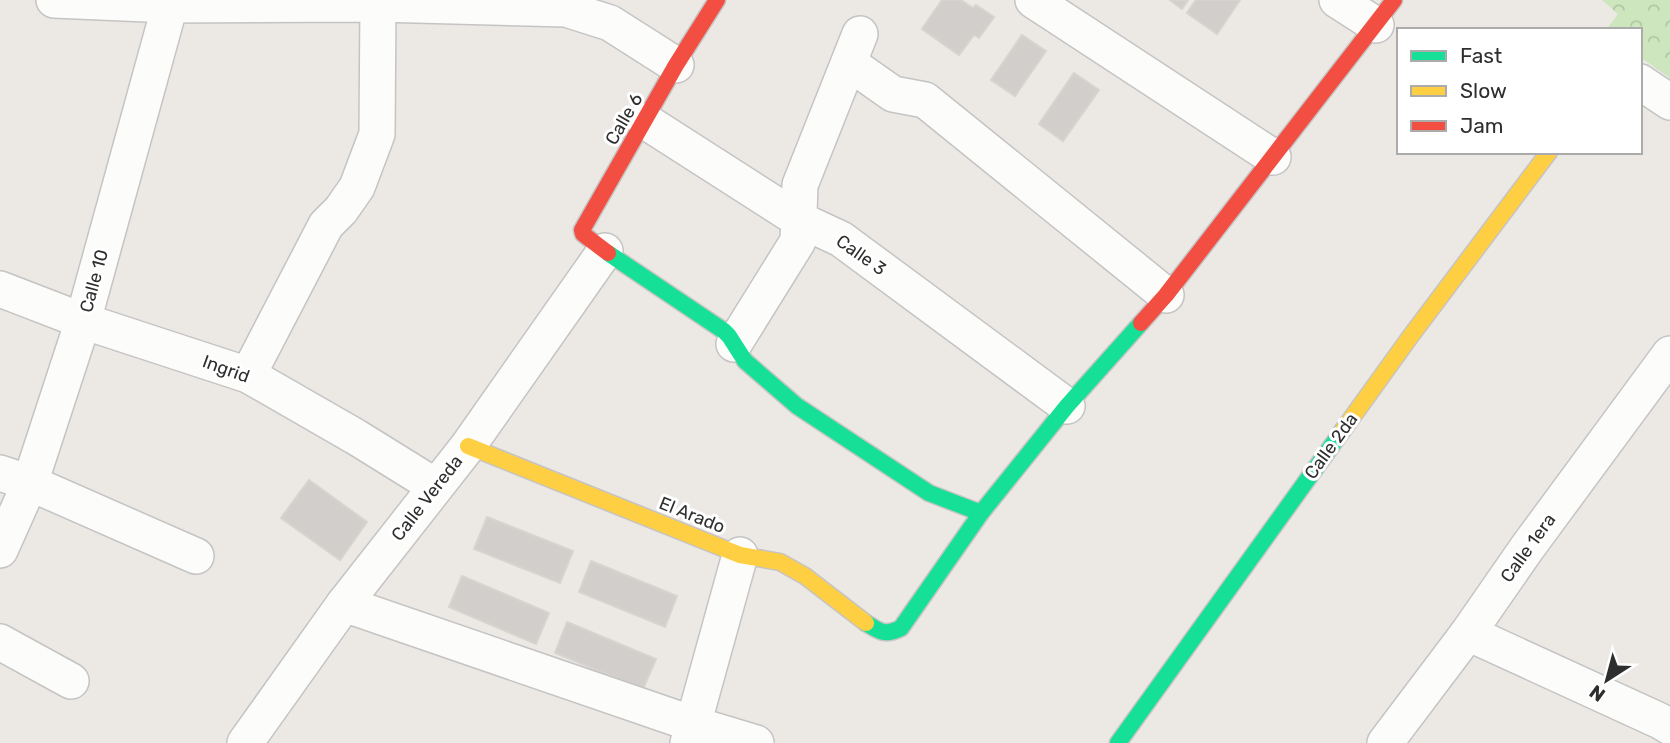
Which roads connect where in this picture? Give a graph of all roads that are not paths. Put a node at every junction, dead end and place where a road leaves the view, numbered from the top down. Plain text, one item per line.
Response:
1 (54, 0) edge
2 (717, 0) edge
3 (1033, 0) edge
4 (1337, 0) edge
5 (378, 4) junction
6 (170, 5) junction
7 (1385, 13) edge
8 (676, 65) junction
9 (1642, 83) edge
10 (1670, 102) edge
11 (645, 121) junction
12 (1548, 154) edge
13 (1273, 157) junction
14 (798, 219) junction
15 (605, 251) junction
16 (0, 289) edge
17 (1166, 295) junction
18 (83, 321) junction
19 (734, 344) junction
20 (1670, 354) edge
21 (248, 375) junction
22 (1068, 405) junction
23 (468, 446) junction
24 (15, 478) edge
25 (435, 486) junction
26 (981, 513) junction
27 (0, 550) edge
28 (196, 555) dead end
29 (740, 555) junction
30 (344, 604) junction
31 (1468, 633) junction
32 (0, 642) edge
33 (71, 681) dead end
34 (1670, 727) edge
35 (690, 734) edge
36 (245, 743) edge
37 (756, 743) edge
38 (1118, 743) edge
39 (1385, 743) edge

1 - 6 street
2 - 8 street, Calle 6
3 - 13 street
4 - 7 street
5 - 6 street
5 - 8 street
5 - 21 street
6 - 18 street, Calle 10
7 - 13 street
8 - 11 street, Calle 6
9 - 10 street
11 - 14 street, Calle 3
11 - 15 street, Calle 6
12 - 38 street, Calle 2da
13 - 17 street
14 - 17 street
14 - 19 street
14 - 22 street, Calle 3
15 - 19 street
15 - 23 street, Calle Vereda
16 - 18 street, Ingrid
17 - 22 street
18 - 21 street, Ingrid
18 - 24 street, Calle 10
19 - 26 street
20 - 31 street, Calle 1era
21 - 25 street, Ingrid
22 - 26 street
23 - 25 street, Calle Vereda
23 - 29 street, El Arado
24 - 27 street, Calle 10
24 - 28 street
25 - 30 street, Calle Vereda
26 - 29 street, El Arado
29 - 35 street
30 - 35 street
30 - 36 street, Calle Vereda
31 - 34 street
31 - 39 street, Calle 1era
32 - 33 street
35 - 37 street

